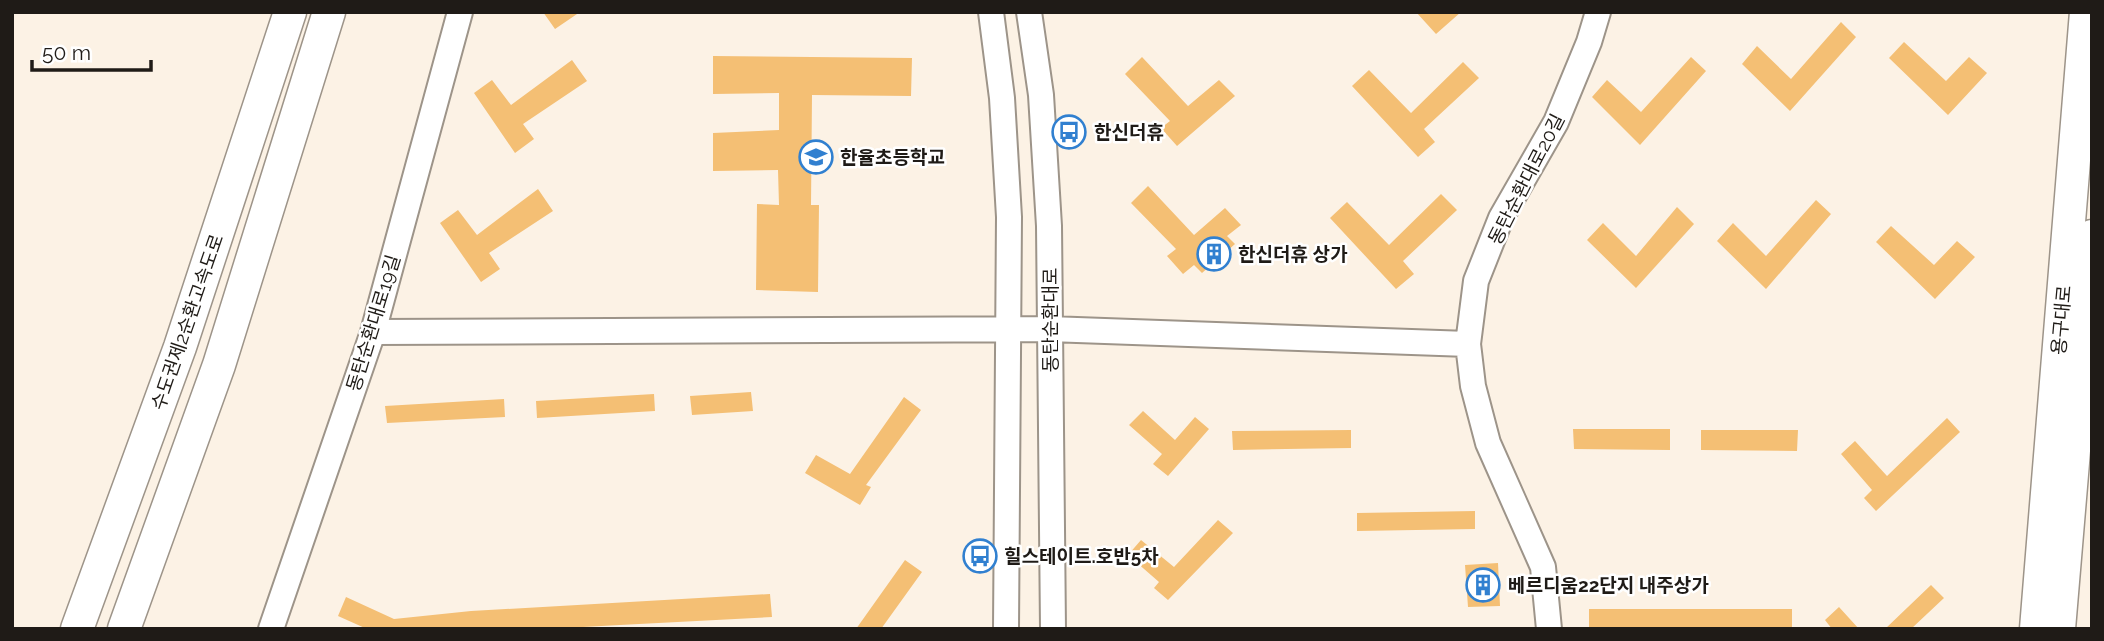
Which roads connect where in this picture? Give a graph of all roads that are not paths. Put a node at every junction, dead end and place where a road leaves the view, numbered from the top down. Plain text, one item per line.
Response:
1 (290, 12) edge
2 (330, 12) edge
3 (460, 12) edge
4 (990, 12) edge
5 (1030, 12) edge
6 (1598, 12) edge
7 (2086, 12) edge
8 (2092, 236) edge
9 (1008, 329) junction
10 (1049, 329) junction
11 (373, 332) junction
12 (1468, 344) junction
13 (77, 629) edge
14 (124, 629) edge
15 (271, 629) edge
16 (1006, 629) edge
17 (1053, 629) edge
18 (1549, 629) edge
19 (2036, 629) edge
20 (2059, 629) edge

1 - 13 highway, 수도권제2순환고속도로
2 - 14 highway
3 - 11 street, 동탄순환대로19길
4 - 9 street
5 - 10 street, 동탄순환대로
6 - 12 street, 동탄순환대로20길
7 - 19 highway, 용구대로
8 - 20 highway, 용구대로
9 - 10 street
9 - 11 street
9 - 16 street
10 - 12 street
10 - 17 street, 동탄순환대로
11 - 15 street, 동탄순환대로19길
12 - 18 street, 동탄순환대로20길

